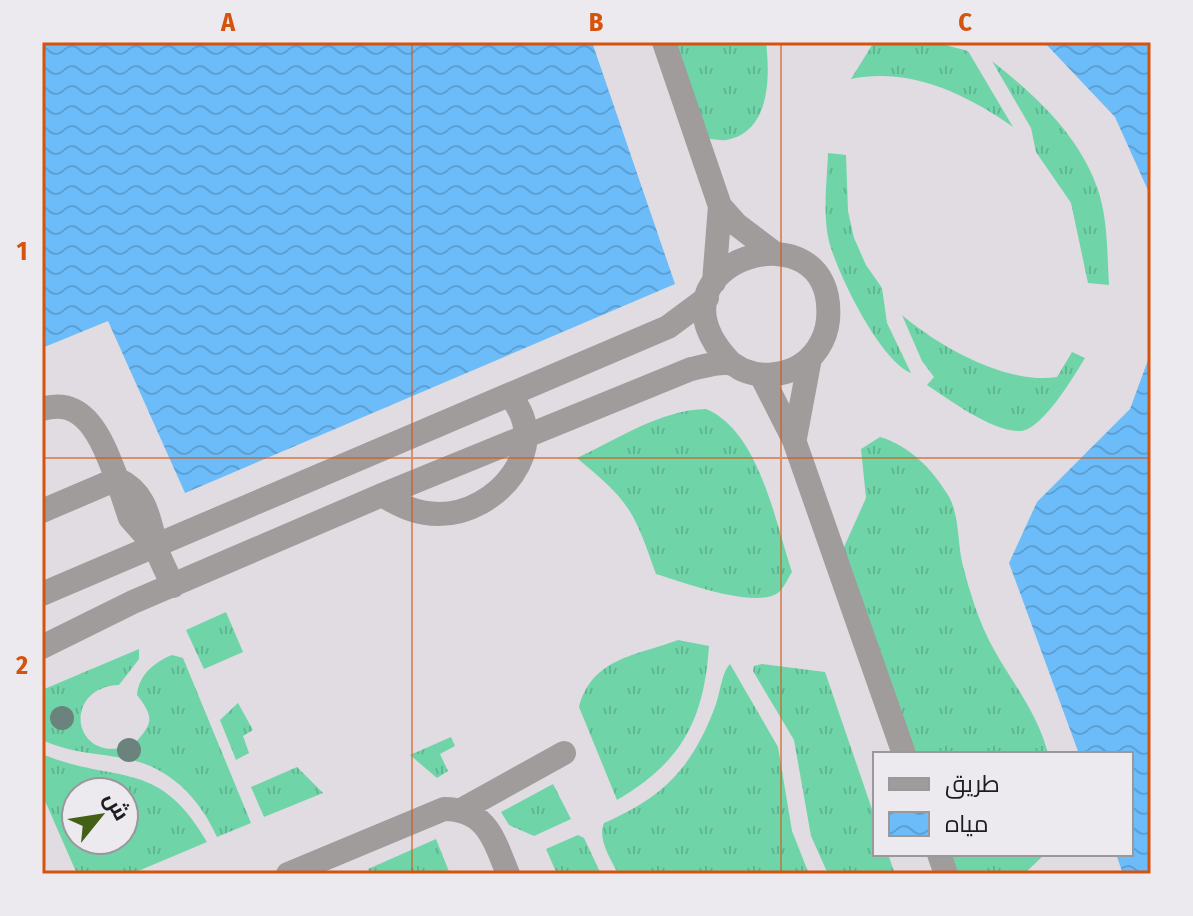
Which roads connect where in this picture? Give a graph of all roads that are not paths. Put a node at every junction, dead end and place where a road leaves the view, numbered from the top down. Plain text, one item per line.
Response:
1 (664, 42) edge
2 (720, 206) junction
3 (773, 252) junction
4 (710, 290) junction
5 (810, 358) junction
6 (730, 362) junction
7 (761, 375) junction
8 (510, 396) junction
9 (42, 409) edge
10 (528, 437) junction
11 (794, 440) junction
12 (117, 479) junction
13 (382, 495) junction
14 (42, 511) edge
15 (156, 547) junction
16 (173, 586) junction
17 (42, 594) edge
18 (42, 647) edge
19 (903, 752) edge
20 (564, 753) dead end
21 (463, 809) junction
22 (342, 863) edge
23 (288, 874) edge
24 (508, 874) edge

1 - 2 lane
2 - 3 lane
2 - 4 lane
3 - 4 lane
3 - 5 lane
4 - 6 lane
4 - 8 lane
5 - 7 lane
5 - 11 lane
6 - 7 lane
6 - 10 lane
7 - 11 lane
8 - 10 lane
8 - 15 lane
9 - 12 lane
10 - 13 lane
10 - 13 lane
11 - 19 lane
12 - 14 lane
12 - 15 lane
13 - 16 lane
15 - 16 lane
15 - 17 lane
16 - 18 lane
20 - 21 lane
21 - 22 lane
21 - 24 lane
22 - 23 lane

